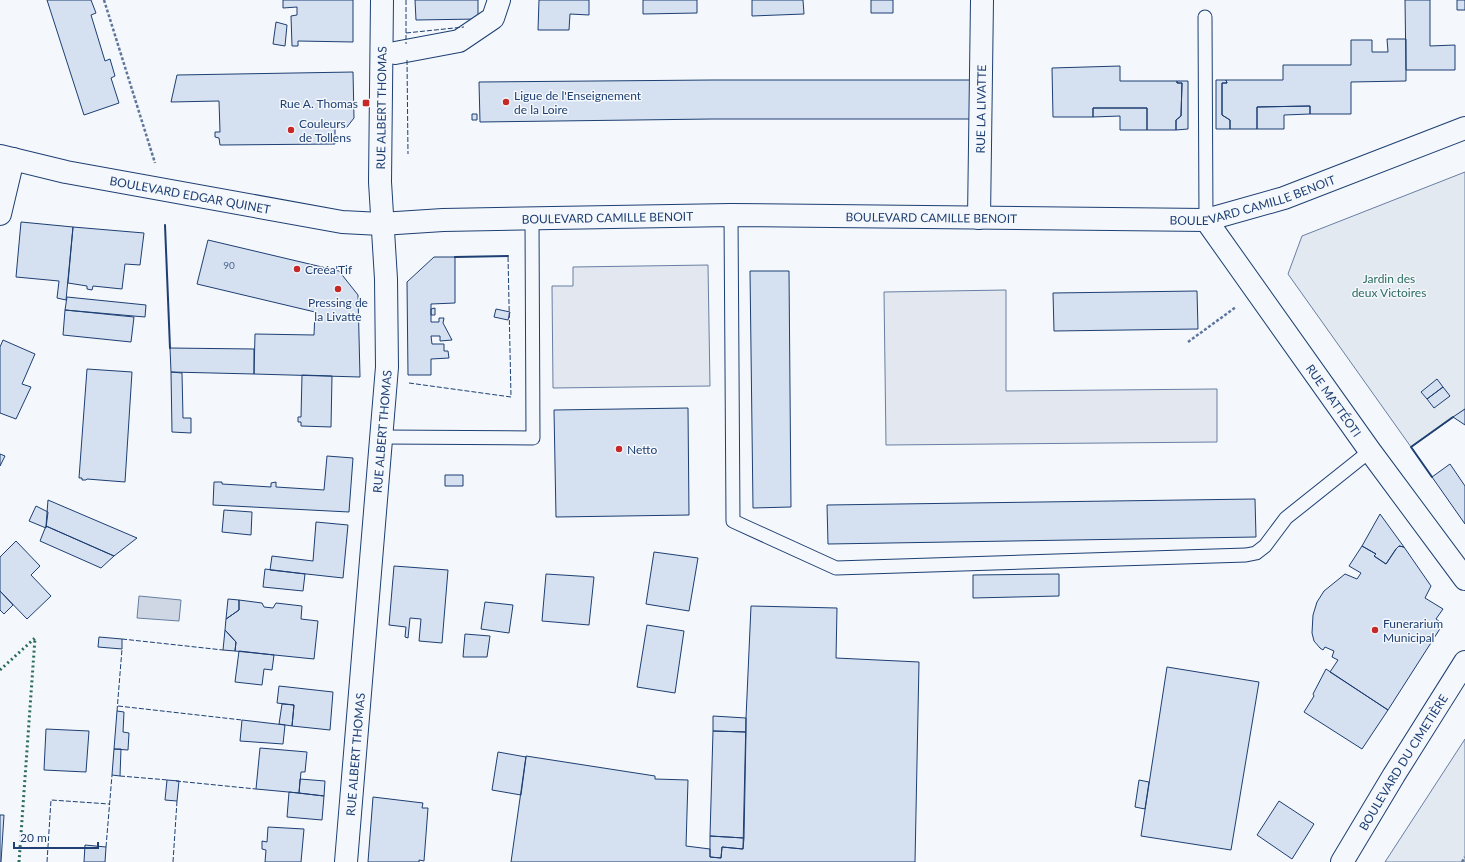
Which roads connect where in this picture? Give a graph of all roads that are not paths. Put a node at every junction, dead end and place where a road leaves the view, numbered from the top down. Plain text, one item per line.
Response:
1 (382, 0) edge
2 (499, 0) edge
3 (982, 0) edge
4 (1205, 17) dead end
5 (395, 53) dead end
6 (1465, 128) edge
7 (7, 158) edge
8 (0, 214) edge
9 (731, 215) junction
10 (979, 218) junction
11 (532, 219) junction
12 (1206, 220) junction
13 (381, 224) junction
14 (381, 437) junction
15 (1370, 451) junction
16 (1465, 579) edge
17 (1465, 662) edge
18 (346, 862) edge
19 (1342, 862) edge

1 - 13 street, RUE ALBERT THOMAS
2 - 5 street
3 - 10 street, RUE LA LIVATTE
4 - 12 lane
6 - 12 street, BOULEVARD CAMILLE BENOIT
7 - 8 street
7 - 13 street, BOULEVARD EDGAR QUINET
9 - 10 street, BOULEVARD CAMILLE BENOIT
9 - 11 street, BOULEVARD CAMILLE BENOIT
9 - 15 lane
10 - 12 street, BOULEVARD CAMILLE BENOIT
11 - 13 street, BOULEVARD CAMILLE BENOIT
11 - 14 lane
12 - 15 street, RUE MATTÉOTI
13 - 14 street, RUE ALBERT THOMAS
14 - 18 street, RUE ALBERT THOMAS
15 - 16 street, RUE MATTÉOTI
17 - 19 street, BOULEVARD DU CIMETIÈRE

